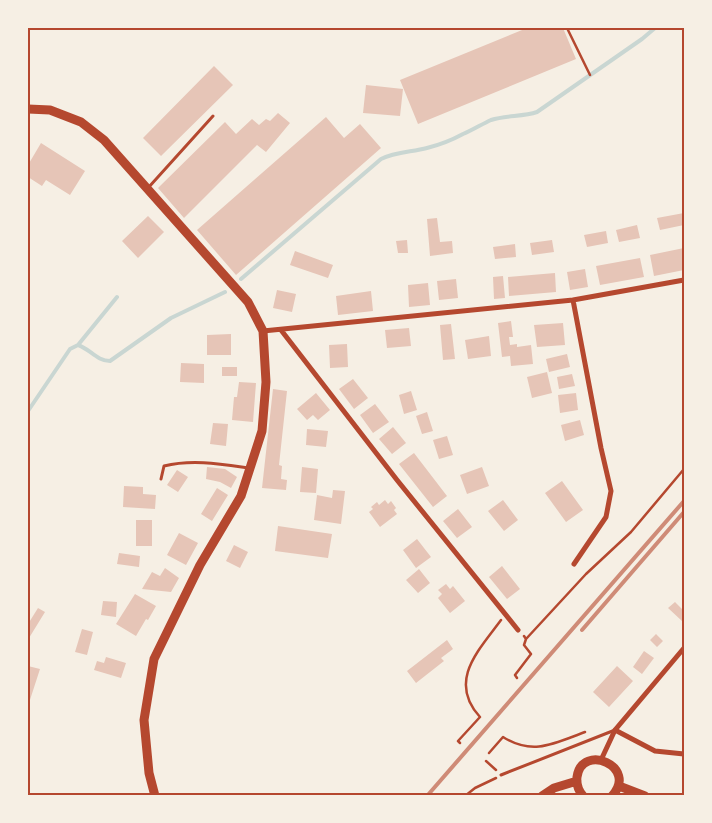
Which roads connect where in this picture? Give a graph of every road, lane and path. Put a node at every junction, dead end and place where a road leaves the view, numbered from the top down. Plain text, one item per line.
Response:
1 (567, 28) edge
2 (590, 75) dead end
3 (28, 109) edge
4 (212, 116) dead end
5 (148, 188) junction
6 (684, 280) edge
7 (573, 300) junction
8 (280, 330) junction
9 (263, 331) junction
10 (250, 468) junction
11 (684, 469) edge
12 (160, 479) dead end
13 (574, 564) dead end
14 (505, 615) junction
15 (518, 630) joint
16 (526, 639) junction
17 (684, 648) edge
18 (517, 678) dead end
19 (615, 730) junction
20 (606, 733) junction
21 (460, 743) dead end
22 (489, 753) dead end
23 (684, 754) edge
24 (601, 760) junction
25 (486, 761) dead end
26 (501, 775) junction
27 (576, 781) junction
28 (619, 786) junction
29 (155, 796) edge
30 (465, 796) edge
31 (542, 796) edge
32 (583, 796) edge
33 (612, 796) edge
34 (645, 796) edge

1 - 2 path
3 - 5 street
4 - 5 lane
5 - 9 street
6 - 7 street
7 - 8 street
7 - 13 street
8 - 9 street
8 - 14 street
9 - 10 street
10 - 12 lane
10 - 29 street
11 - 16 path
14 - 15 street
14 - 21 path
15 - 16 path
16 - 18 path
17 - 19 street
19 - 20 lane
19 - 23 street
19 - 24 street
20 - 22 path
20 - 26 lane
24 - 27 street
24 - 28 street
25 - 26 path
26 - 30 path
27 - 31 street
27 - 32 street
28 - 33 street
28 - 34 street

